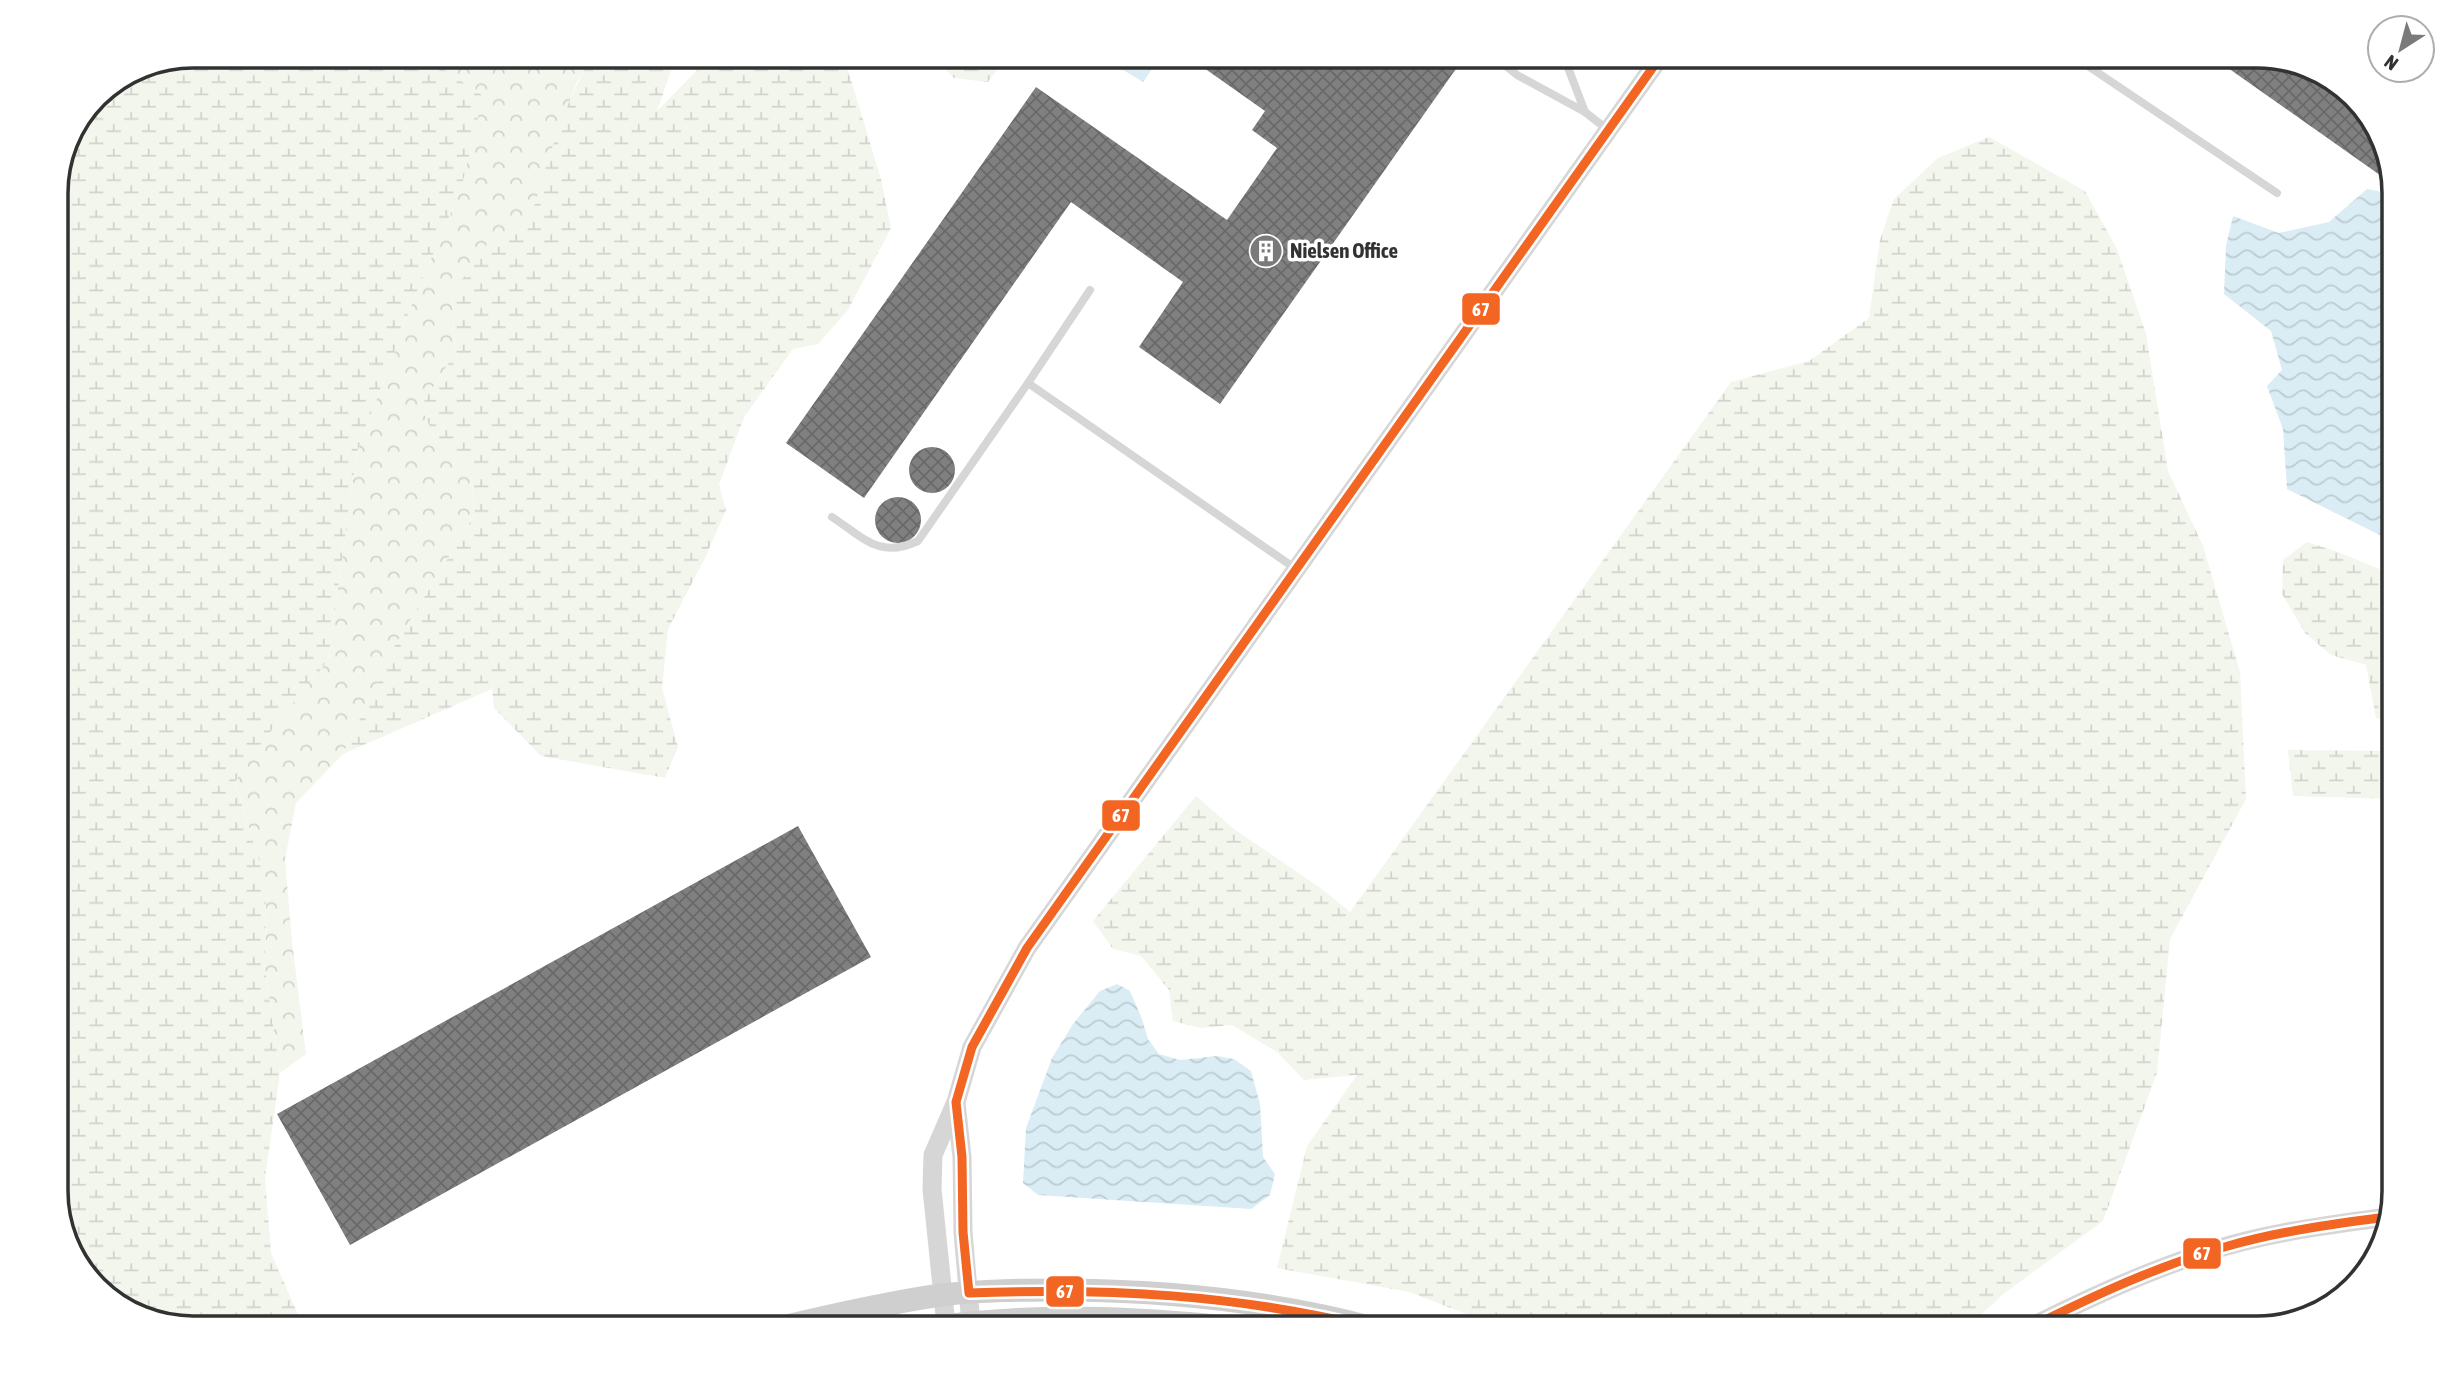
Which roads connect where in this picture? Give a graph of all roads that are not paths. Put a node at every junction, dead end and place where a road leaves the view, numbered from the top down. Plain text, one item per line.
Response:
1 (1509, 68) edge
2 (1568, 68) edge
3 (1652, 68) edge
4 (2091, 68) edge
5 (1585, 112) junction
6 (1608, 130) junction
7 (2277, 193) dead end
8 (1090, 290) dead end
9 (1028, 383) junction
10 (832, 517) dead end
11 (1296, 569) junction
12 (956, 1102) junction
13 (2378, 1218) edge
14 (969, 1293) junction
15 (944, 1295) junction
16 (2065, 1309) junction
17 (828, 1316) edge
18 (939, 1316) edge
19 (970, 1316) edge
20 (1330, 1316) edge
21 (2052, 1316) edge
22 (2068, 1316) edge

1 - 5 lane
2 - 5 lane
3 - 6 street
4 - 7 lane
5 - 6 lane
6 - 11 street
8 - 9 lane
9 - 10 lane
9 - 11 lane
11 - 12 street
12 - 14 street
12 - 15 street
13 - 16 street
14 - 15 main road
14 - 19 street
14 - 20 main road
15 - 17 main road
15 - 18 street
16 - 21 street
16 - 22 lane

